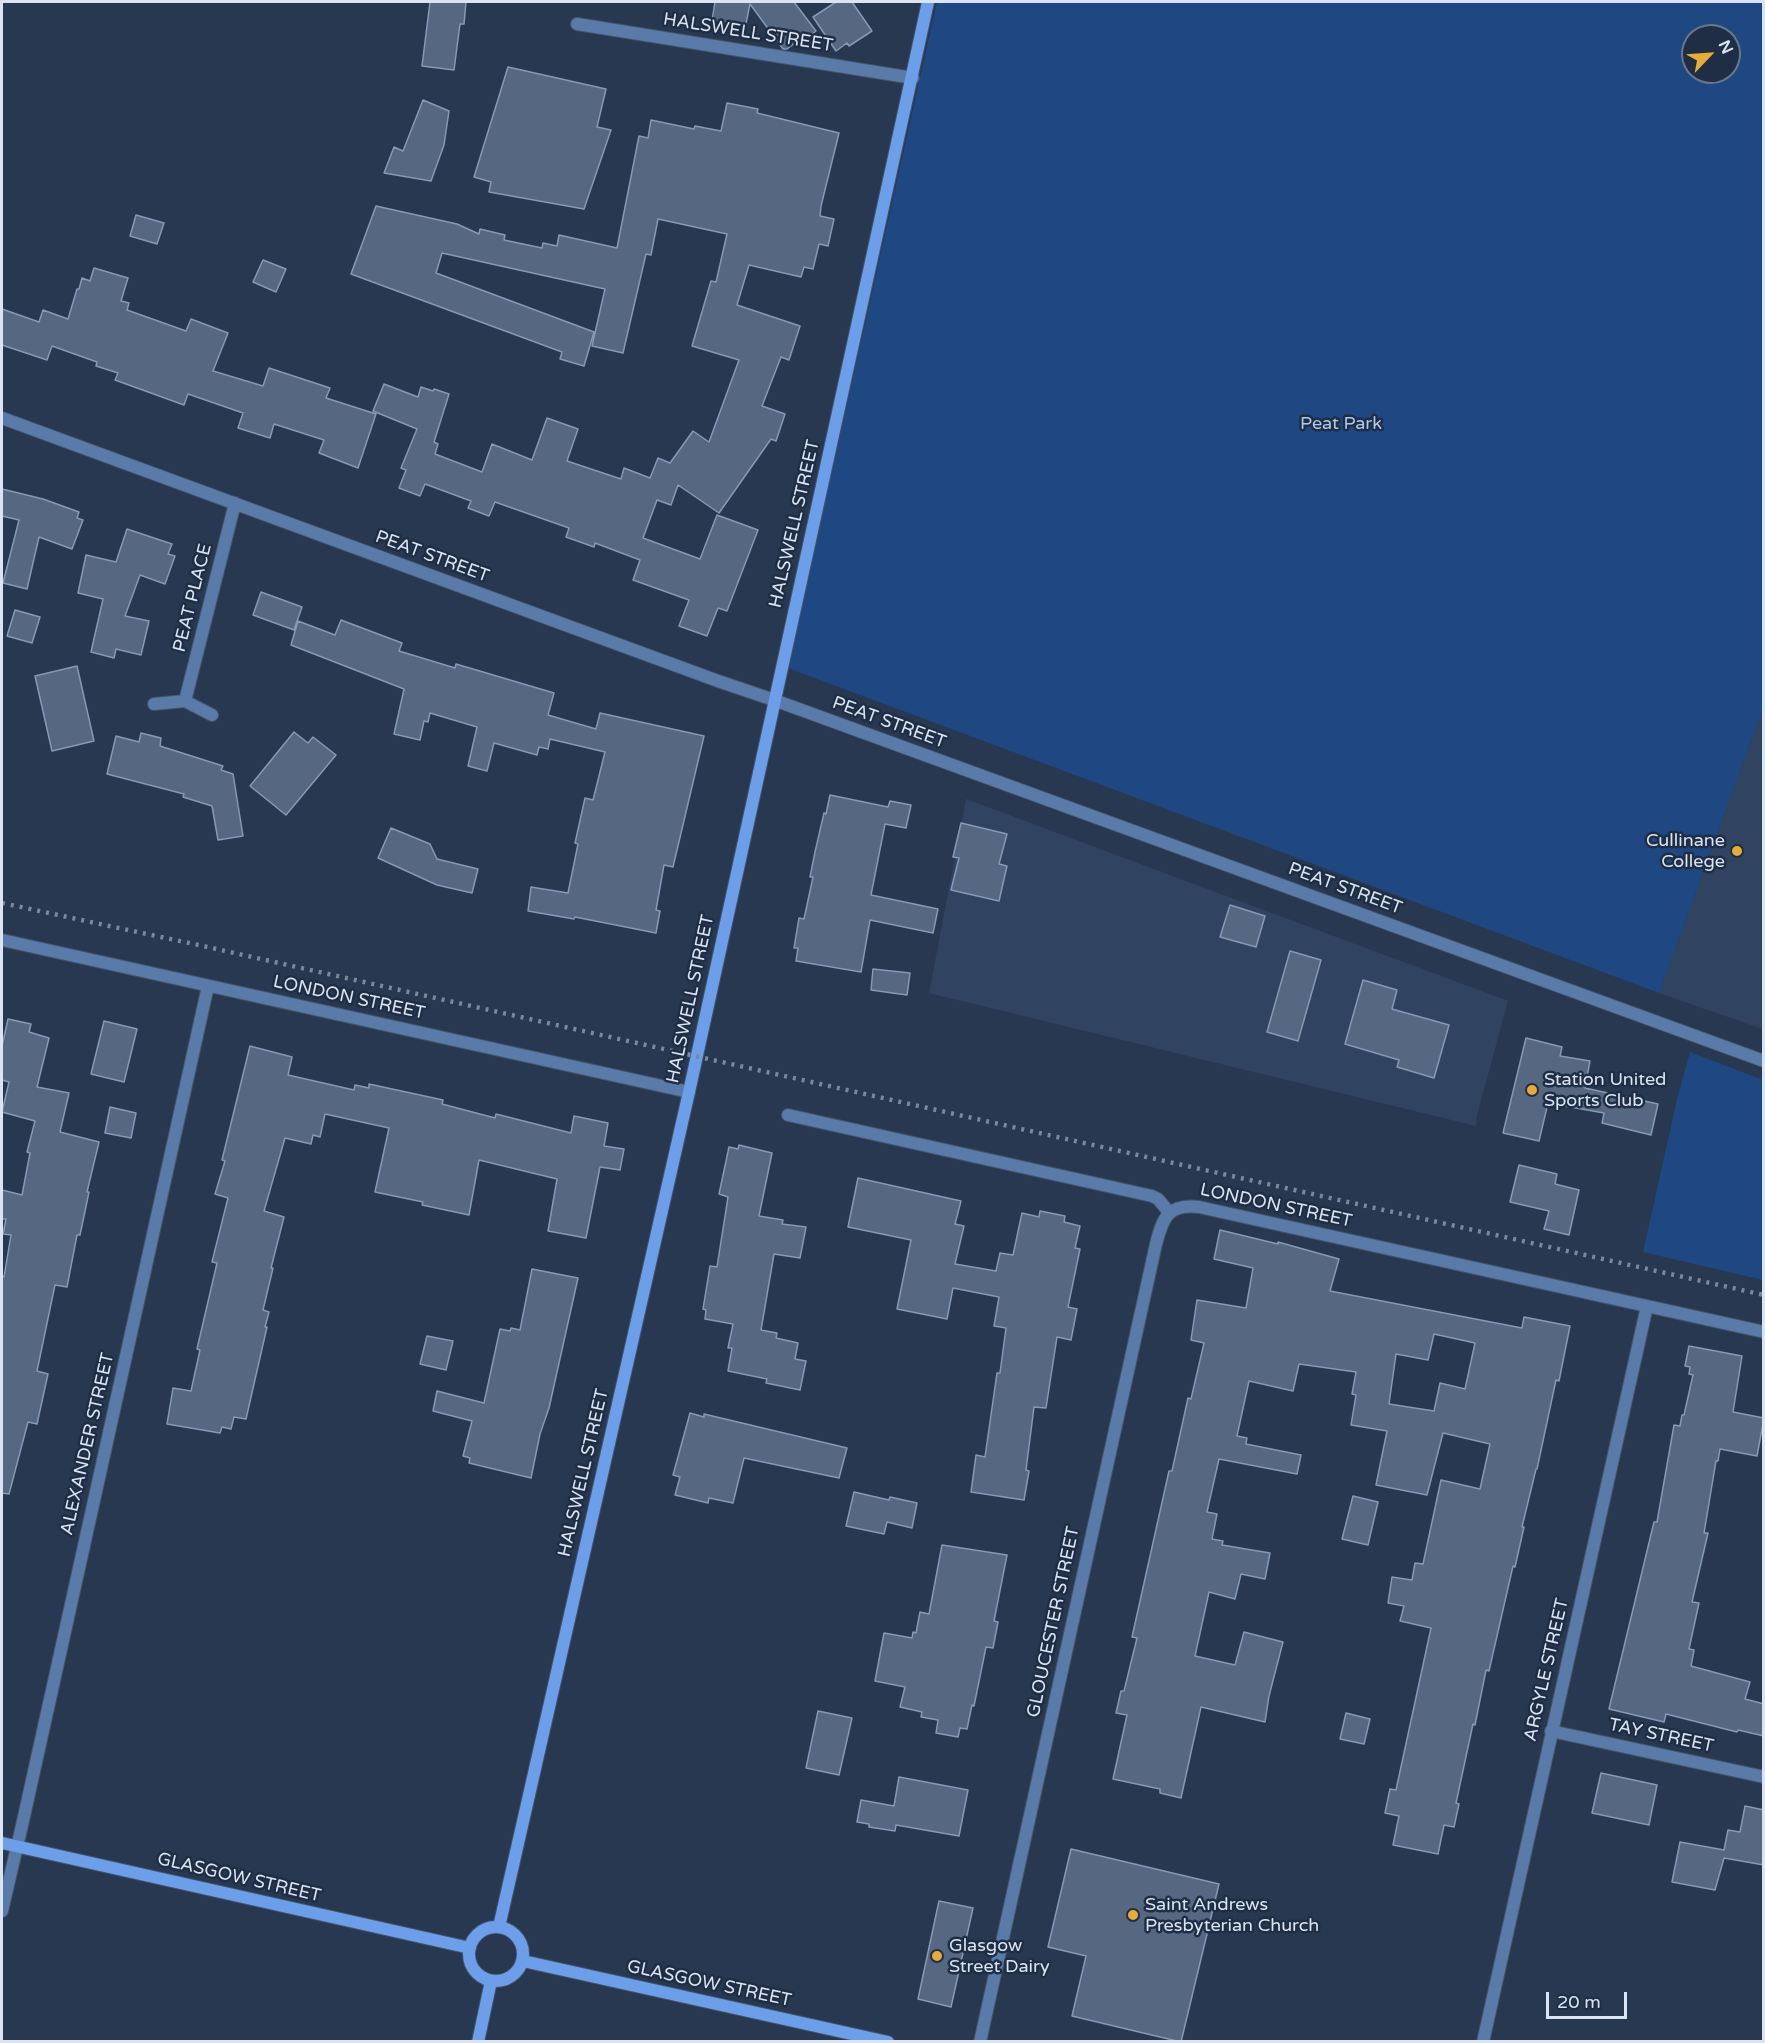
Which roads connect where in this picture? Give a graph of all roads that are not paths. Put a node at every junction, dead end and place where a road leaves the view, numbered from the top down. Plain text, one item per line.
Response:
1 (928, 2) edge
2 (577, 24) dead end
3 (913, 78) junction
4 (2, 418) edge
5 (235, 504) junction
6 (774, 700) junction
7 (185, 702) junction
8 (154, 704) dead end
9 (212, 715) dead end
10 (2, 940) edge
11 (208, 986) junction
12 (1764, 1061) edge
13 (689, 1092) junction
14 (788, 1115) dead end
15 (1169, 1212) junction
16 (1647, 1306) junction
17 (1764, 1332) edge
18 (1551, 1731) junction
19 (1764, 1777) edge
20 (2, 1843) edge
21 (17, 1846) junction
22 (2, 1911) edge
23 (499, 1927) junction
24 (470, 1948) junction
25 (523, 1961) junction
26 (491, 1981) junction
27 (478, 2042) edge
28 (888, 2042) edge
29 (980, 2042) edge
30 (1483, 2042) edge

1 - 3 street, HALSWELL STREET
2 - 3 street, HALSWELL STREET
3 - 6 street, HALSWELL STREET
4 - 5 street, PEAT STREET
5 - 6 street, PEAT STREET
5 - 7 street, PEAT PLACE
6 - 12 street, PEAT STREET
6 - 13 street, HALSWELL STREET
7 - 8 street
7 - 9 street
10 - 11 street, LONDON STREET
11 - 13 street, LONDON STREET
11 - 21 street, ALEXANDER STREET
13 - 23 street, HALSWELL STREET
14 - 15 street
15 - 16 street, LONDON STREET
15 - 29 street, GLOUCESTER STREET
16 - 17 street, LONDON STREET
16 - 18 street, ARGYLE STREET
18 - 19 street, TAY STREET
18 - 30 street, ARGYLE STREET
20 - 21 street, GLASGOW STREET
21 - 22 street, ALEXANDER STREET
21 - 24 street, GLASGOW STREET
23 - 24 street
23 - 25 street
24 - 26 street
25 - 26 street
25 - 28 street, GLASGOW STREET
26 - 27 street

